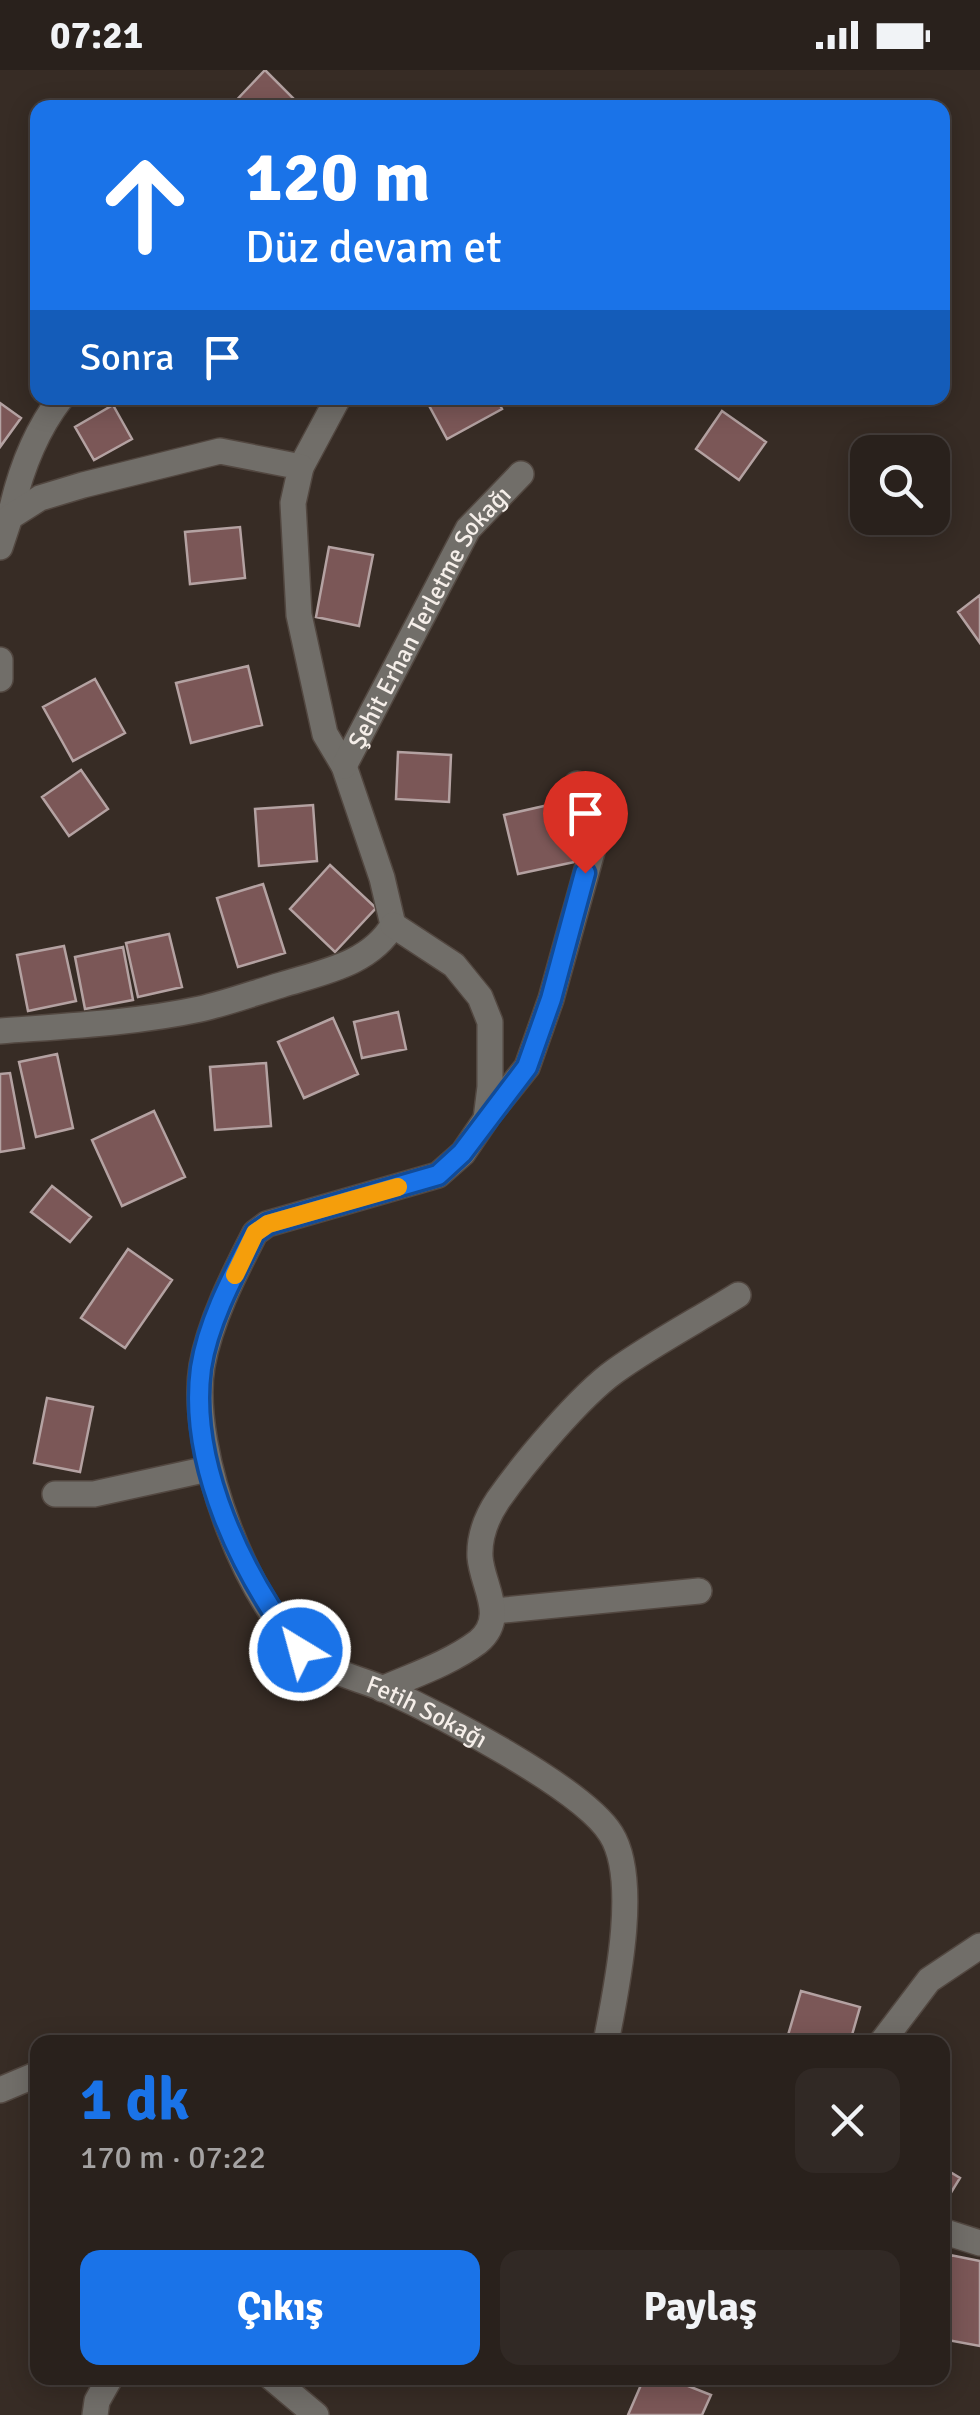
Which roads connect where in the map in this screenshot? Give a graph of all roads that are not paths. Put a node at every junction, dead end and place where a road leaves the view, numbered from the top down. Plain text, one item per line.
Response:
1 (56, 405) edge
2 (334, 405) edge
3 (301, 467) junction
4 (521, 474) dead end
5 (10, 517) junction
6 (0, 546) edge
7 (0, 660) edge
8 (0, 679) edge
9 (344, 766) junction
10 (577, 784) dead end
11 (394, 925) junction
12 (0, 1031) edge
13 (486, 1119) junction
14 (738, 1295) dead end
15 (208, 1470) junction
16 (56, 1494) dead end
17 (699, 1591) dead end
18 (494, 1611) junction
19 (382, 1689) junction
20 (980, 1946) edge
21 (607, 2035) edge
22 (887, 2035) edge
23 (30, 2077) edge
24 (0, 2090) edge
25 (950, 2234) edge
26 (980, 2243) edge
27 (106, 2385) edge
28 (280, 2385) edge
29 (95, 2415) edge
30 (316, 2415) edge

1 - 5 street
2 - 3 street, Şehit Erhan Terletme Sokağı
3 - 5 street
3 - 9 street, Şehit Erhan Terletme Sokağı
4 - 9 street, Şehit Erhan Terletme Sokağı
5 - 6 street
7 - 8 street
9 - 11 street, Şehit Erhan Terletme Sokağı
10 - 13 street
11 - 12 street
11 - 13 street
13 - 15 street, Fetih Sokağı
14 - 18 street
15 - 16 street
15 - 19 street, Fetih Sokağı
17 - 18 street
18 - 19 street
19 - 21 street, Fetih Sokağı
20 - 22 street
23 - 24 street
25 - 26 street
27 - 29 street
28 - 30 street

